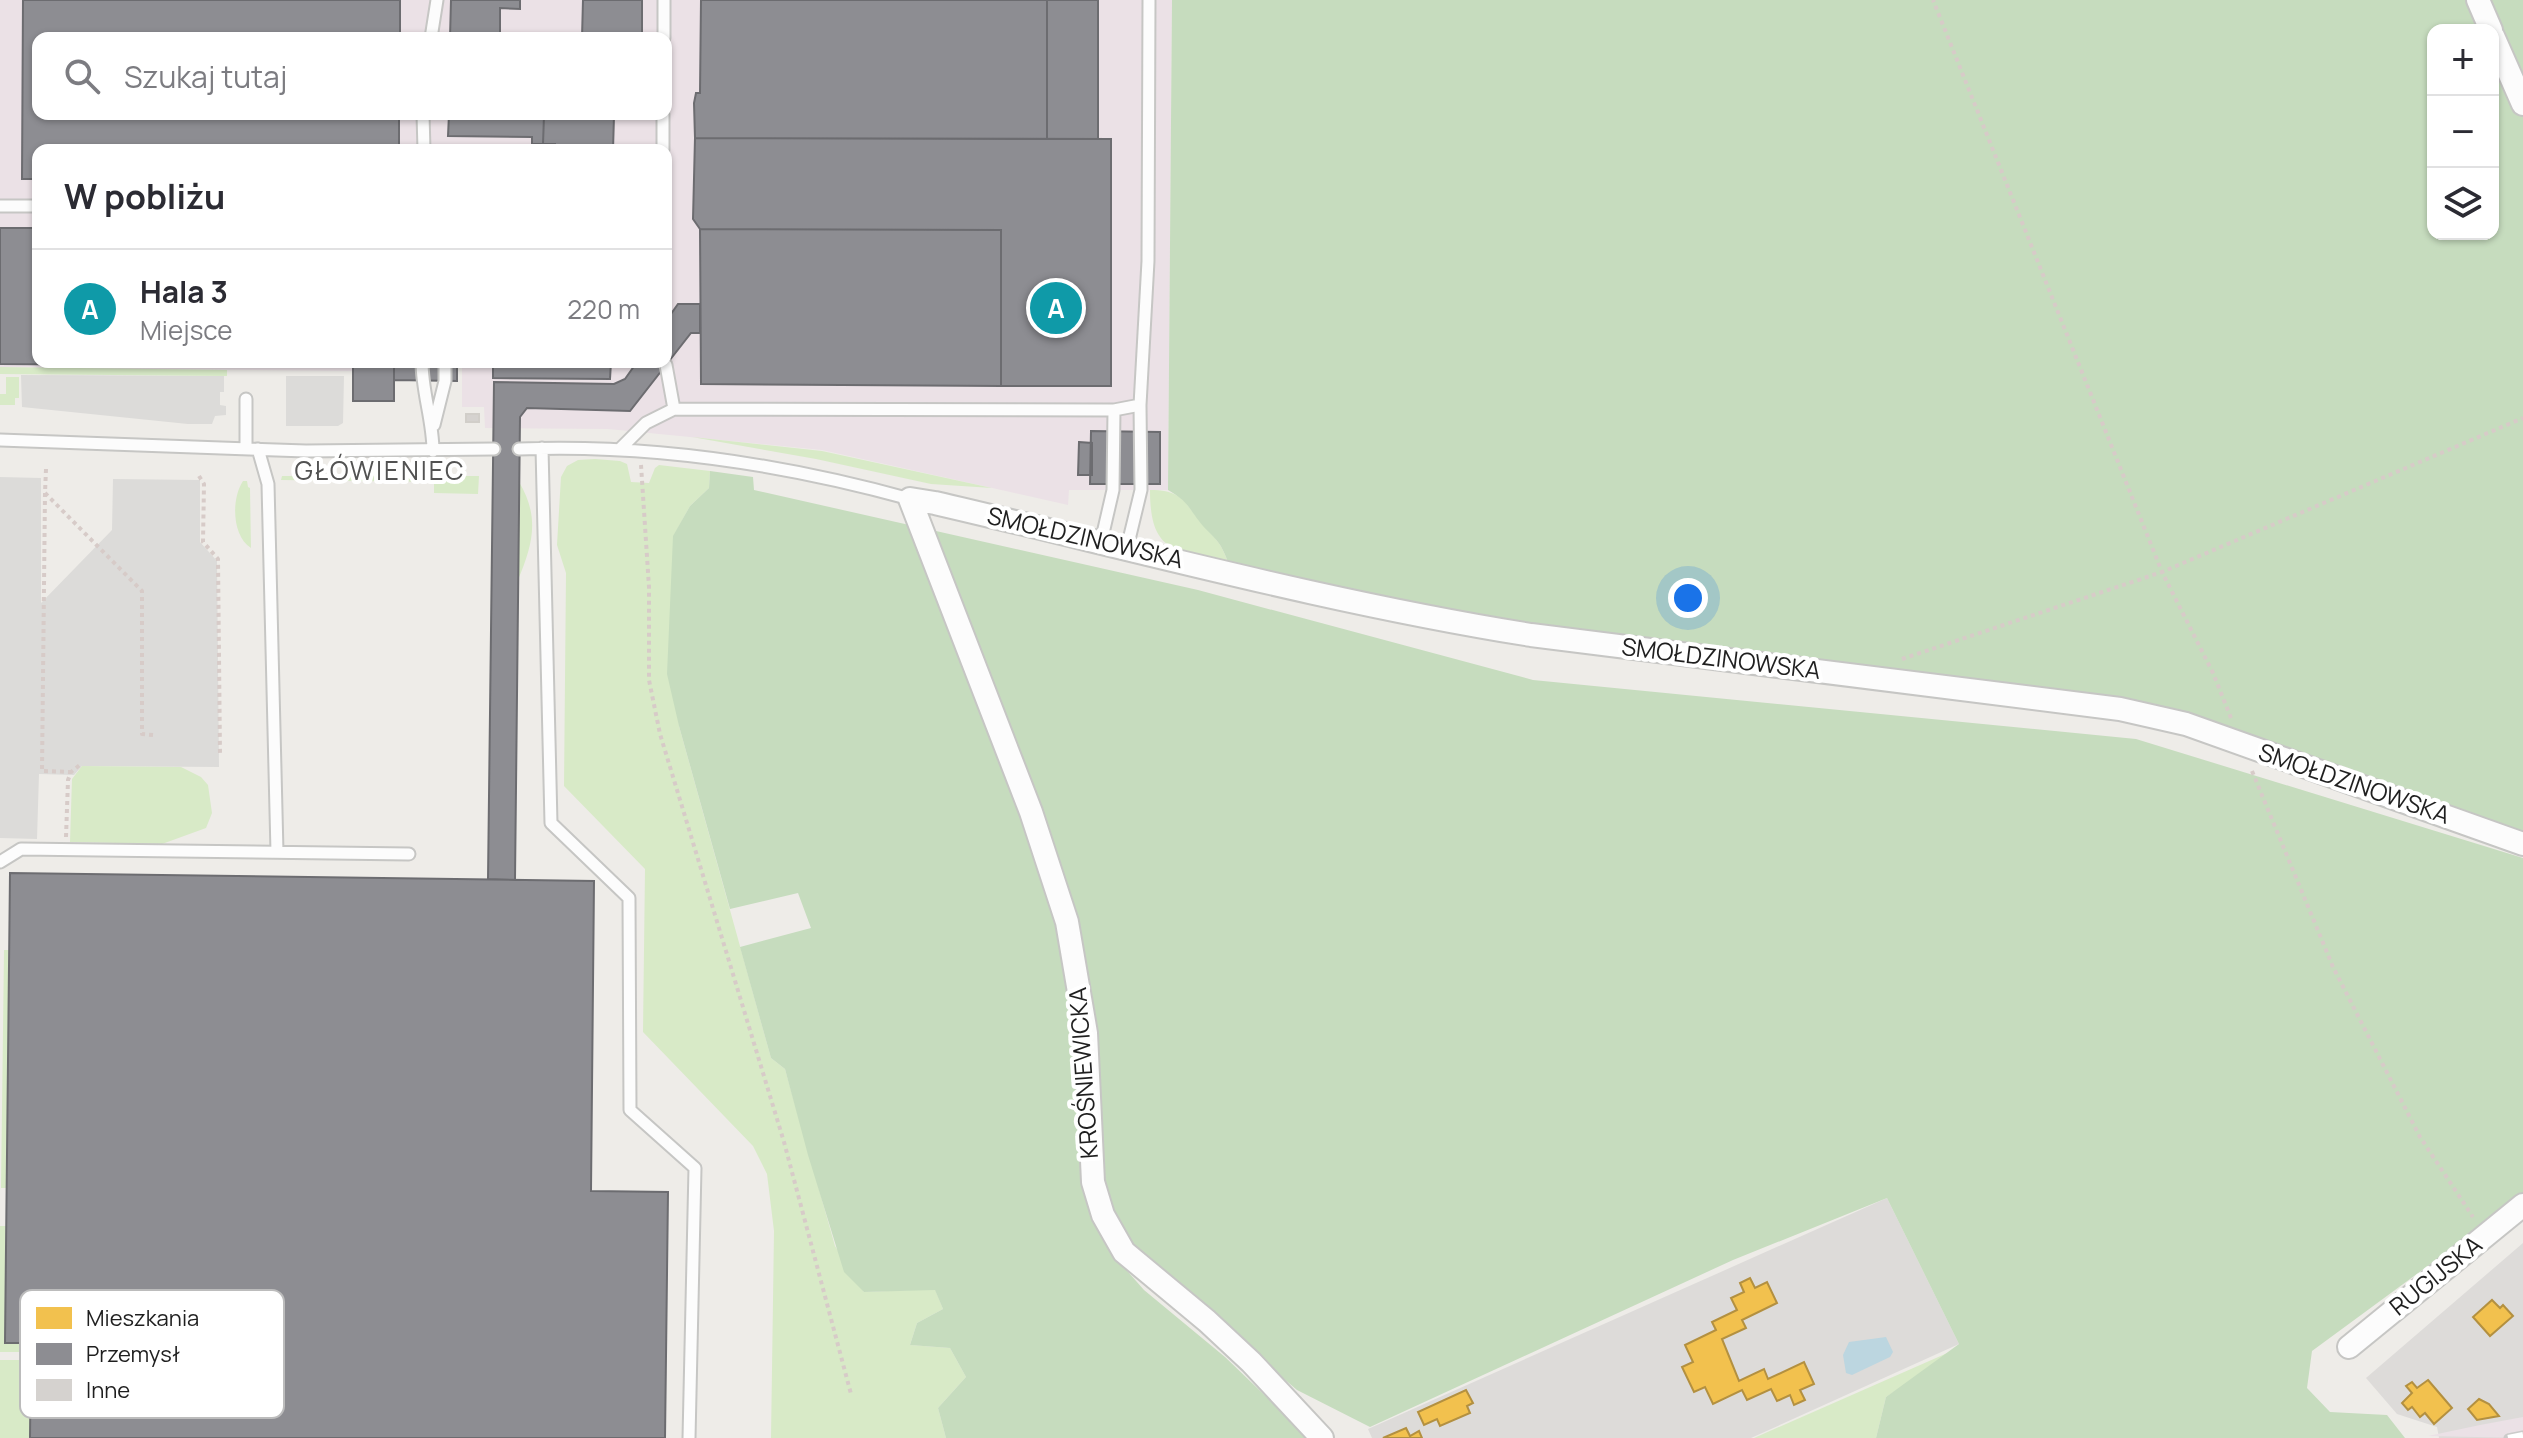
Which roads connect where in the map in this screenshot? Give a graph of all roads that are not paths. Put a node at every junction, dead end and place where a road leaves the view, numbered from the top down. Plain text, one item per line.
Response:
1 (437, 0) edge
2 (664, 0) edge
3 (1149, 0) edge
4 (2478, 0) edge
5 (2488, 24) edge
6 (432, 32) edge
7 (664, 32) edge
8 (2499, 50) edge
9 (2523, 104) edge
10 (423, 120) edge
11 (663, 120) edge
12 (424, 144) edge
13 (663, 144) edge
14 (0, 206) edge
15 (32, 206) edge
16 (422, 368) edge
17 (445, 368) edge
18 (667, 368) edge
19 (246, 399) dead end
20 (1140, 405) junction
21 (674, 409) junction
22 (1114, 410) junction
23 (433, 429) junction
24 (0, 440) edge
25 (542, 448) junction
26 (252, 449) junction
27 (494, 449) dead end
28 (519, 449) dead end
29 (619, 450) junction
30 (433, 451) junction
31 (910, 499) junction
32 (1101, 542) junction
33 (1127, 548) junction
34 (2523, 844) edge
35 (277, 852) junction
36 (409, 854) dead end
37 (0, 862) edge
38 (2523, 1205) edge
39 (2349, 1347) dead end
40 (689, 1438) edge
41 (1322, 1438) edge

1 - 6 lane
2 - 7 lane
3 - 20 lane
4 - 5 street
8 - 9 street
10 - 12 lane
11 - 13 lane
14 - 15 lane
16 - 23 lane
17 - 23 lane
18 - 21 lane
19 - 26 lane
20 - 22 lane
20 - 33 lane
21 - 22 lane
21 - 29 lane
22 - 32 lane
23 - 30 lane
24 - 26 lane
25 - 28 lane
25 - 29 lane
25 - 40 lane
26 - 30 lane
26 - 35 lane
27 - 30 lane
29 - 31 lane
31 - 32 street, SMOŁDZINOWSKA
31 - 41 street, KROŚNIEWICKA
32 - 33 street, SMOŁDZINOWSKA
33 - 34 street, SMOŁDZINOWSKA
35 - 36 lane
35 - 37 lane
38 - 39 street, RUGIJSKA

